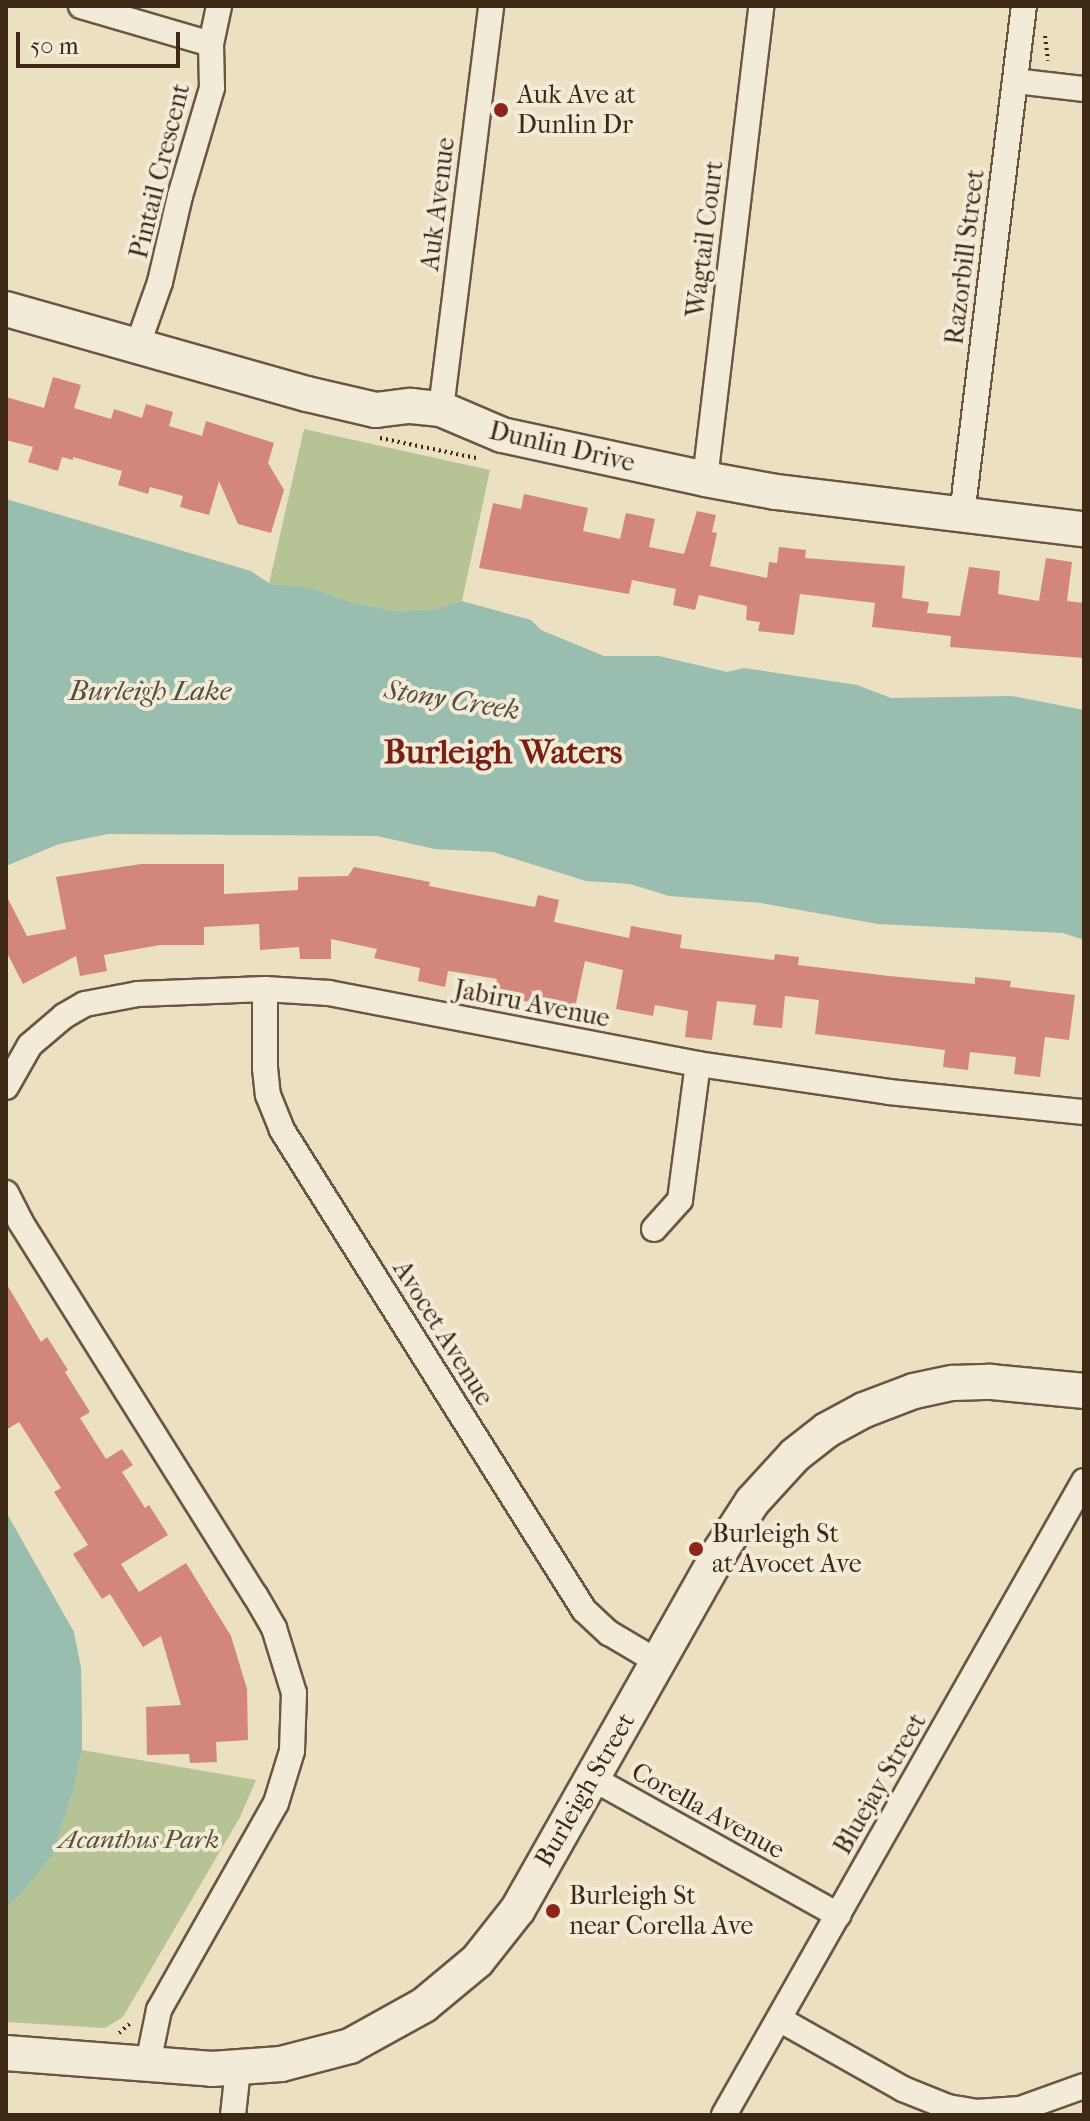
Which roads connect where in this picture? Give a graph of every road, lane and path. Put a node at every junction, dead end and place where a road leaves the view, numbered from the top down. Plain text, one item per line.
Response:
1 (81, 6) edge
2 (219, 6) edge
3 (491, 6) edge
4 (761, 6) edge
5 (1024, 6) edge
6 (1046, 29) dead end
7 (211, 44) junction
8 (1048, 61) dead end
9 (1015, 81) junction
10 (1084, 89) edge
11 (6, 309) edge
12 (137, 347) junction
13 (441, 409) junction
14 (705, 479) junction
15 (962, 515) junction
16 (1084, 529) edge
17 (265, 989) junction
18 (698, 1064) junction
19 (6, 1087) edge
20 (1084, 1112) edge
21 (6, 1193) edge
22 (654, 1229) dead end
23 (1084, 1391) edge
24 (1084, 1481) edge
25 (658, 1662) junction
26 (592, 1778) junction
27 (838, 1915) junction
28 (134, 2019) dead end
29 (779, 2019) junction
30 (107, 2035) dead end
31 (6, 2053) edge
32 (148, 2063) junction
33 (238, 2069) junction
34 (1084, 2086) edge
35 (233, 2115) edge
36 (724, 2115) edge

1 - 7 street
2 - 7 street, Pintail Crescent
3 - 13 street, Auk Avenue
4 - 14 street, Wagtail Court
5 - 9 street, Razorbill Street
6 - 8 path
7 - 12 street, Pintail Crescent
9 - 10 street
9 - 15 street, Razorbill Street
11 - 12 street, Dunlin Drive
12 - 13 street, Dunlin Drive
13 - 14 street, Dunlin Drive
14 - 15 street, Dunlin Drive
15 - 16 street, Dunlin Drive
17 - 18 street, Jabiru Avenue
17 - 19 street, Jabiru Avenue
17 - 25 street, Avocet Avenue
18 - 20 street, Jabiru Avenue
18 - 22 street
21 - 32 street
23 - 25 street, Burleigh Street
24 - 27 street, Bluejay Street
25 - 26 street, Burleigh Street
26 - 27 street, Corella Avenue
26 - 33 street, Burleigh Street
27 - 29 street, Bluejay Street
28 - 30 path
29 - 34 street
29 - 36 street, Bluejay Street
31 - 32 street, Burleigh Street
32 - 33 street, Burleigh Street
33 - 35 street

